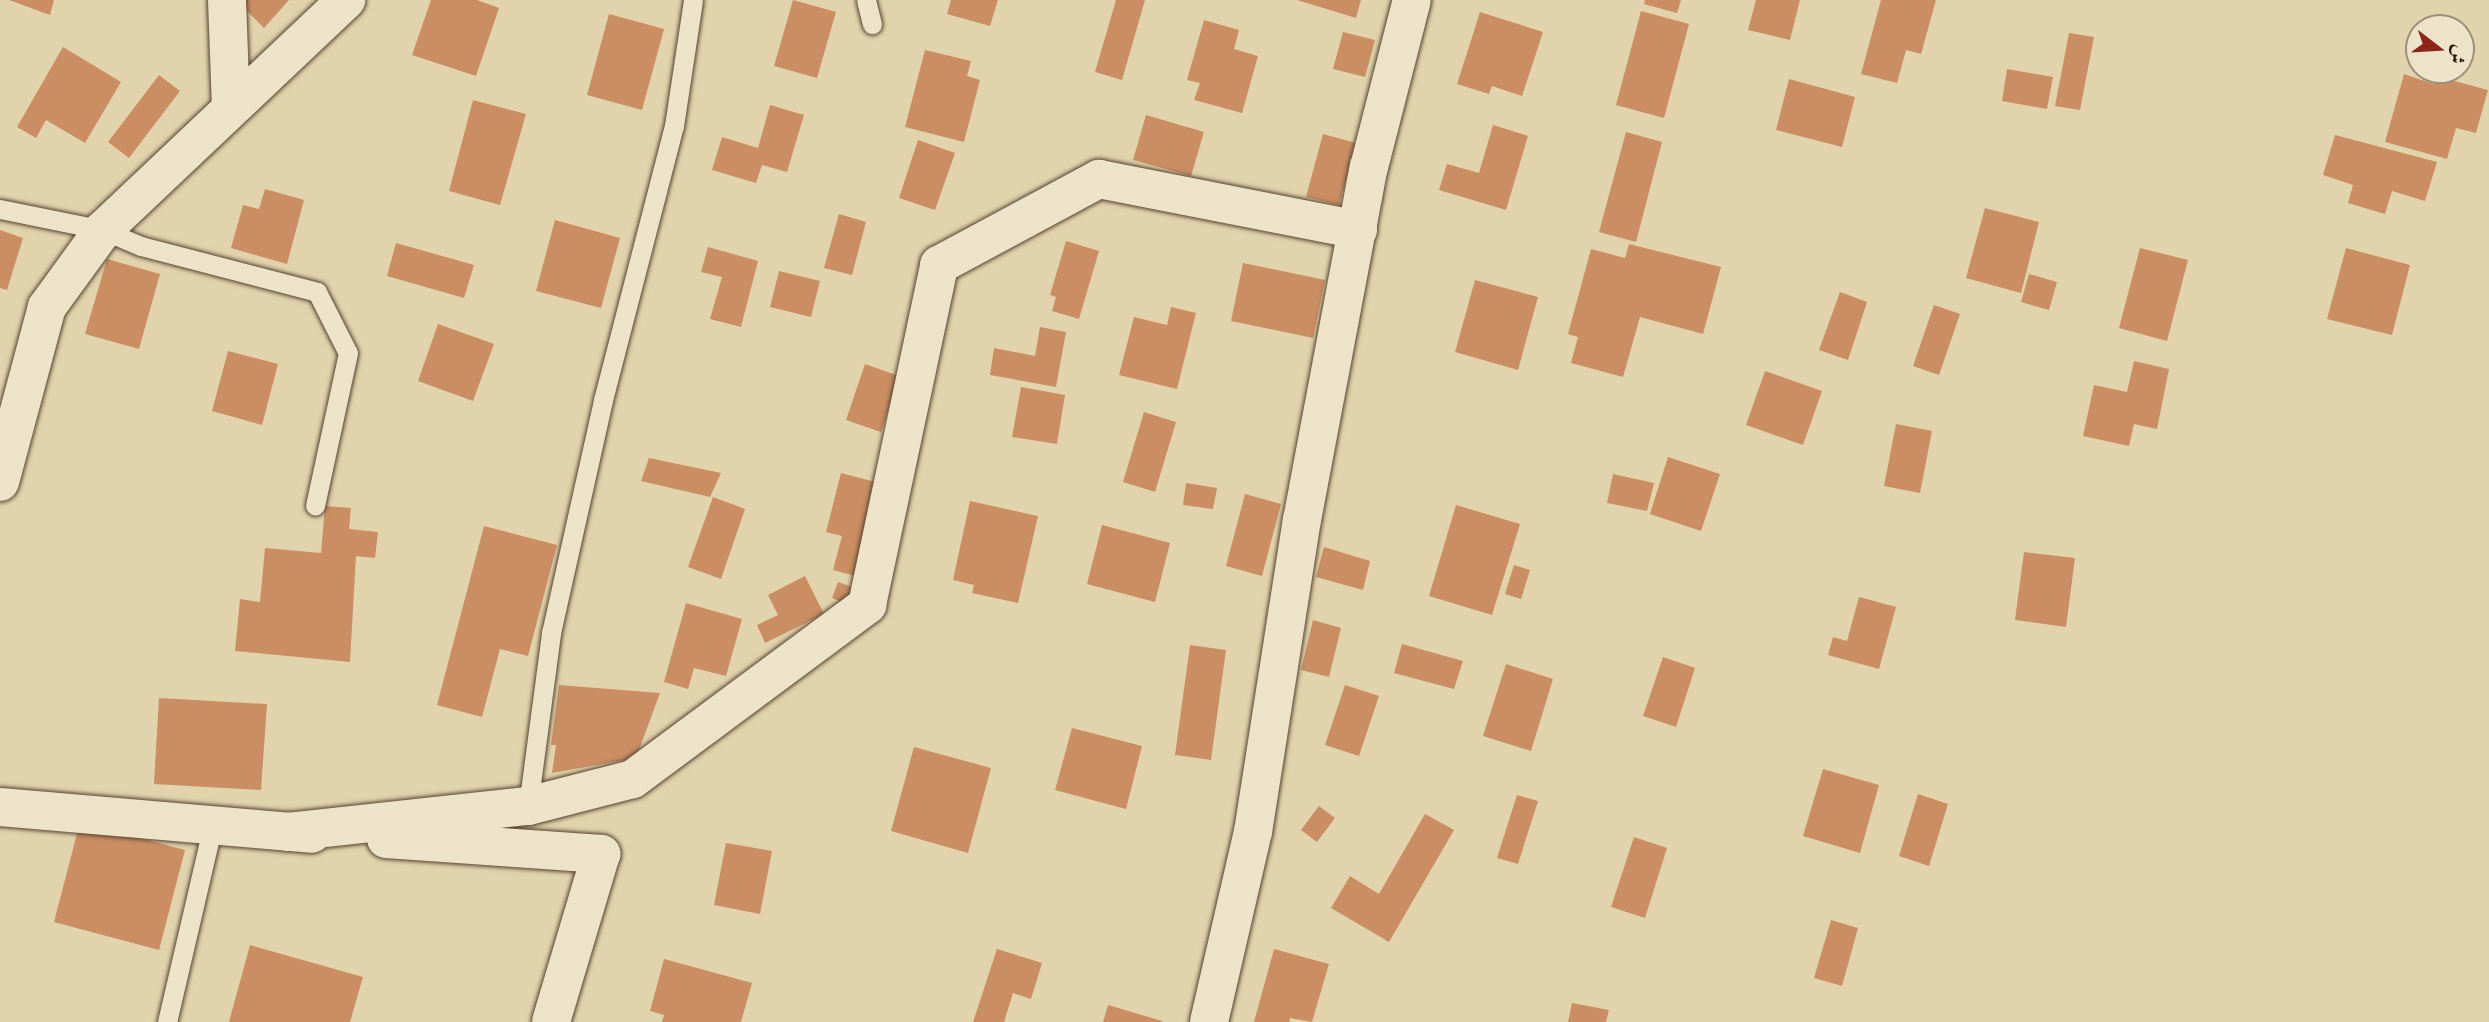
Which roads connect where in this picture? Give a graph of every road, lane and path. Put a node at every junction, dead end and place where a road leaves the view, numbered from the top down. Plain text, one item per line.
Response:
1 (227, 0) edge
2 (346, 0) edge
3 (693, 0) edge
4 (866, 0) edge
5 (1412, 0) edge
6 (872, 24) dead end
7 (231, 107) junction
8 (0, 209) edge
9 (103, 230) junction
10 (1358, 230) junction
11 (0, 482) edge
12 (315, 505) dead end
13 (528, 806) junction
14 (0, 807) edge
15 (213, 825) junction
16 (288, 832) junction
17 (167, 1022) edge
18 (551, 1022) edge
19 (1209, 1022) edge

1 - 7 street
2 - 7 street
3 - 13 lane
4 - 6 lane
5 - 10 street
7 - 9 street
8 - 9 lane
9 - 11 street
9 - 12 lane
10 - 13 street
10 - 19 street
13 - 16 street
14 - 15 street
15 - 16 street
15 - 17 lane
16 - 18 street

